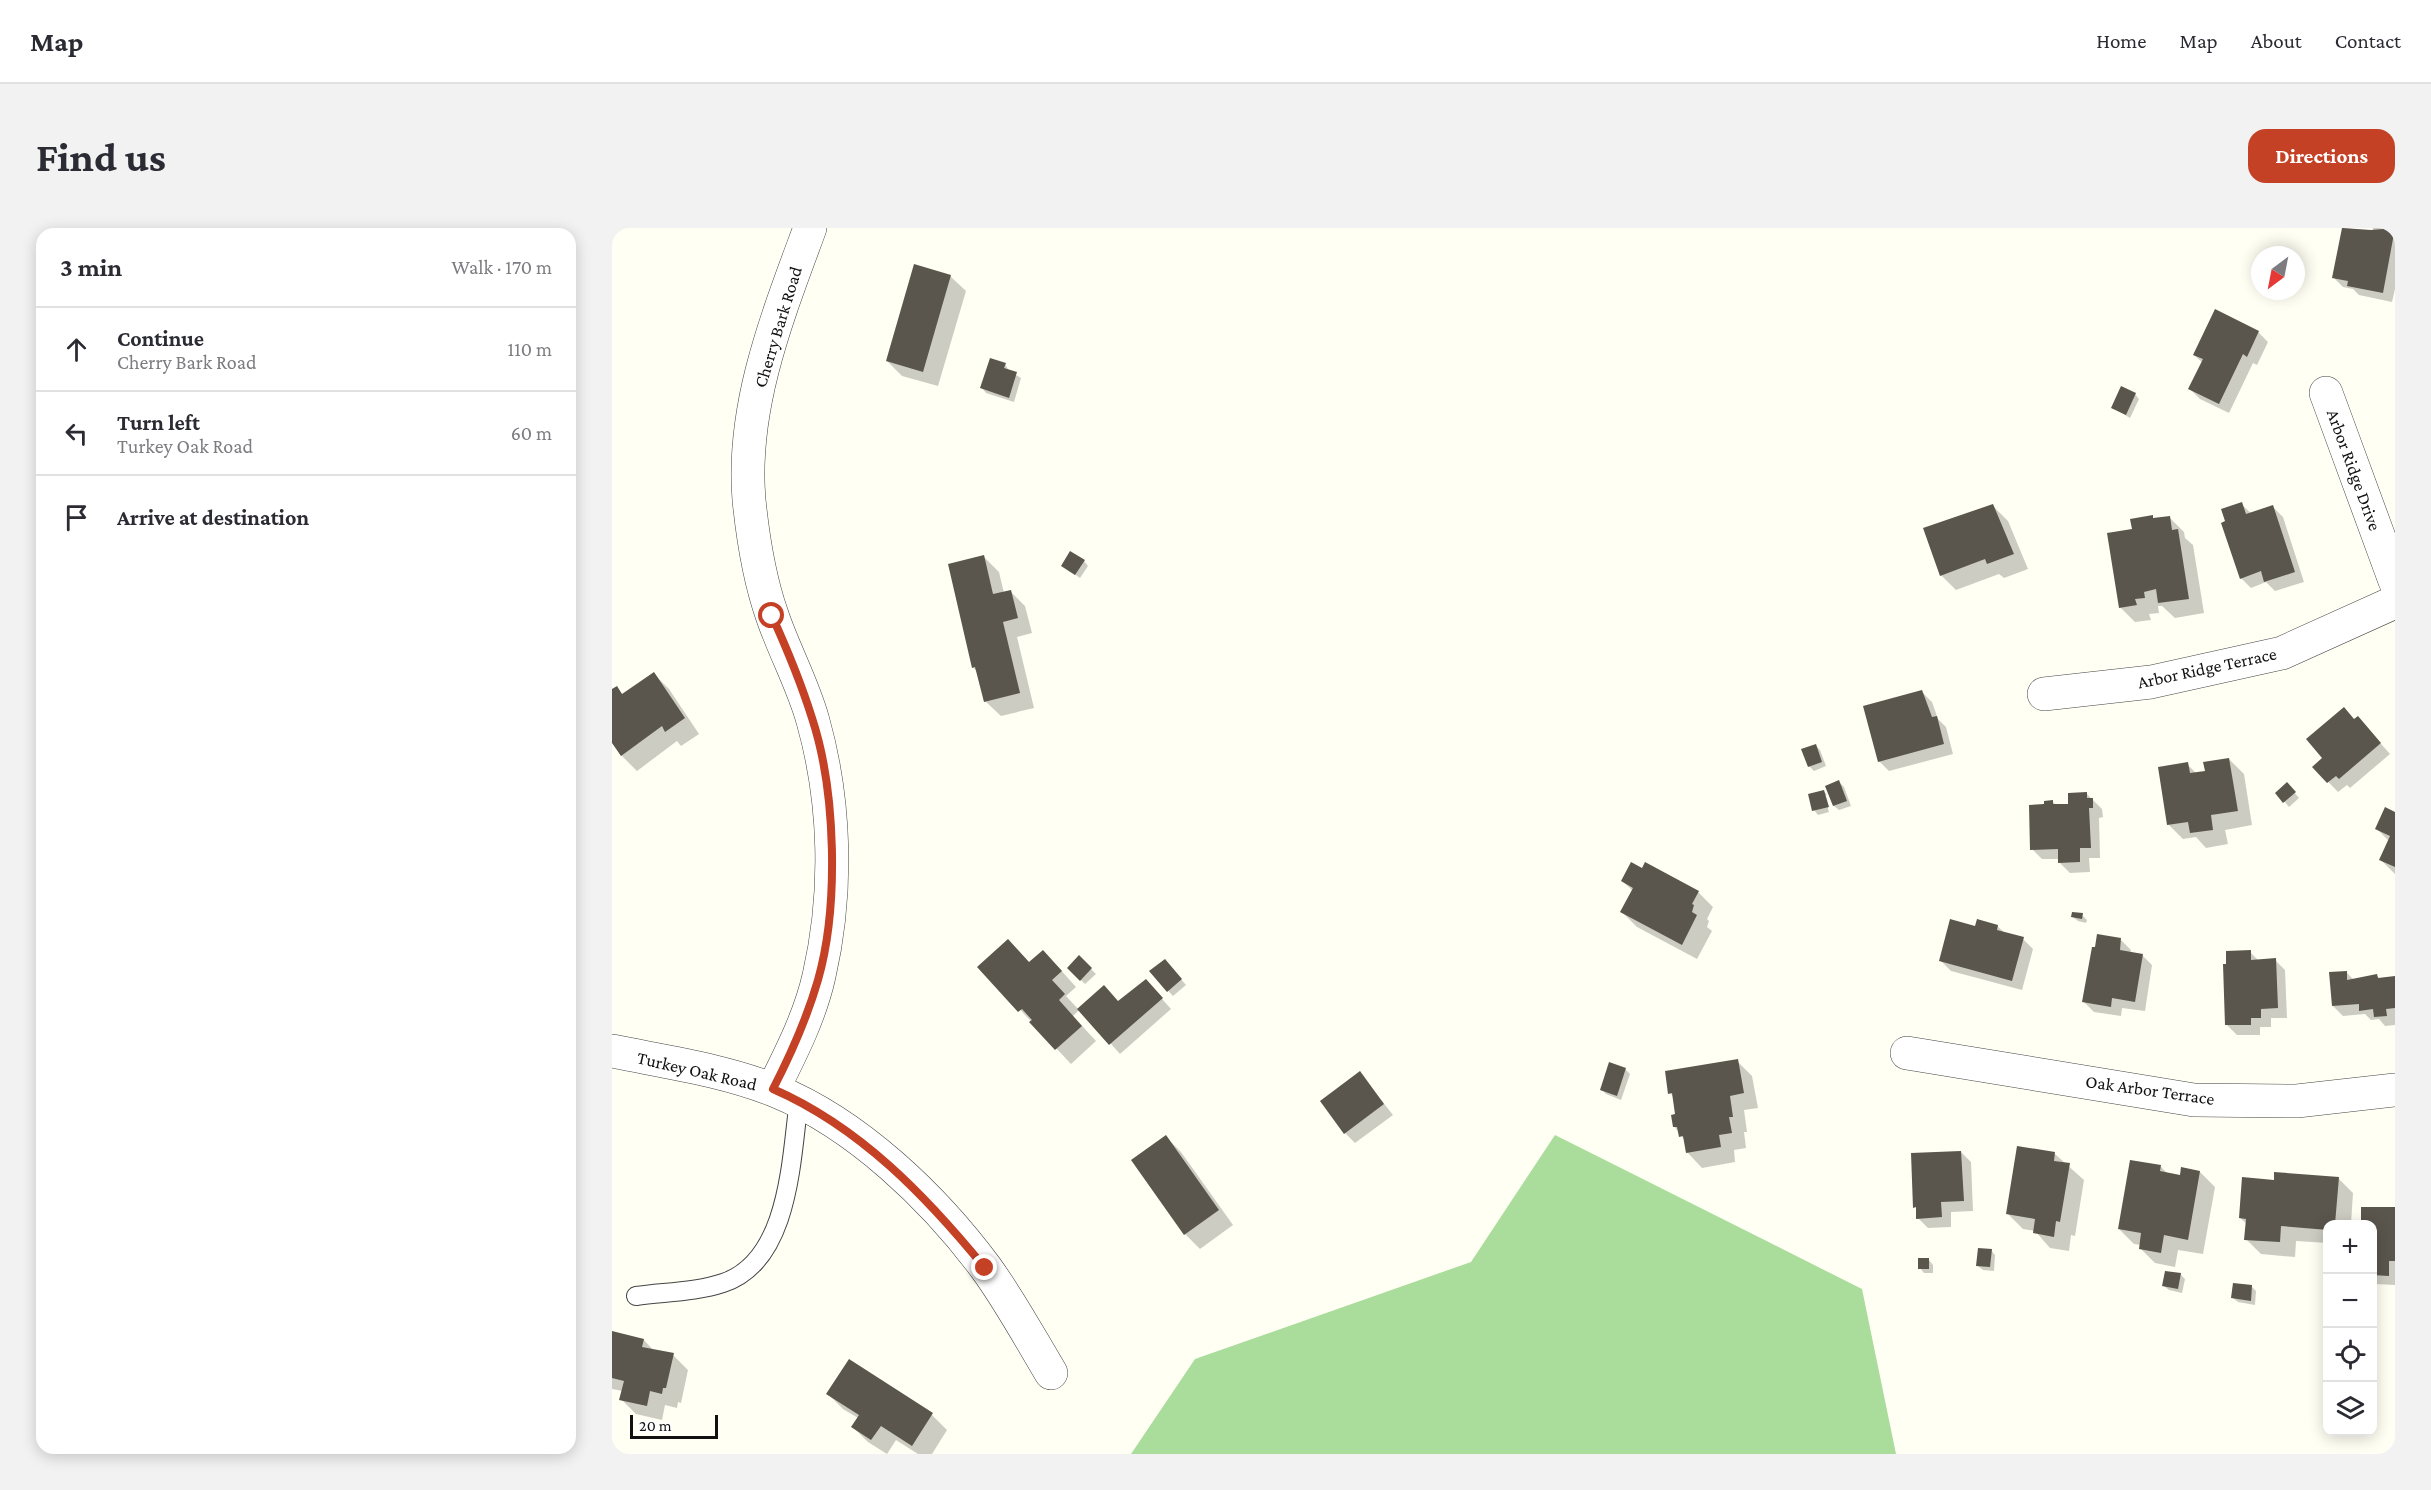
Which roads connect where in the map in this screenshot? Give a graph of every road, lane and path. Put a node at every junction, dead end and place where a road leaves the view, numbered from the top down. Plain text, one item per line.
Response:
1 (810, 228) edge
2 (2326, 393) dead end
3 (2395, 581) edge
4 (2395, 602) edge
5 (2044, 694) dead end
6 (612, 1051) edge
7 (1907, 1053) dead end
8 (2395, 1090) edge
9 (786, 1095) junction
10 (636, 1296) dead end
11 (1051, 1372) dead end

1 - 9 street, Cherry Bark Road
2 - 3 street, Arbor Ridge Drive
4 - 5 street, Arbor Ridge Terrace
6 - 9 street, Turkey Oak Road
7 - 8 street, Oak Arbor Terrace
9 - 10 lane
9 - 11 street, Turkey Oak Road

